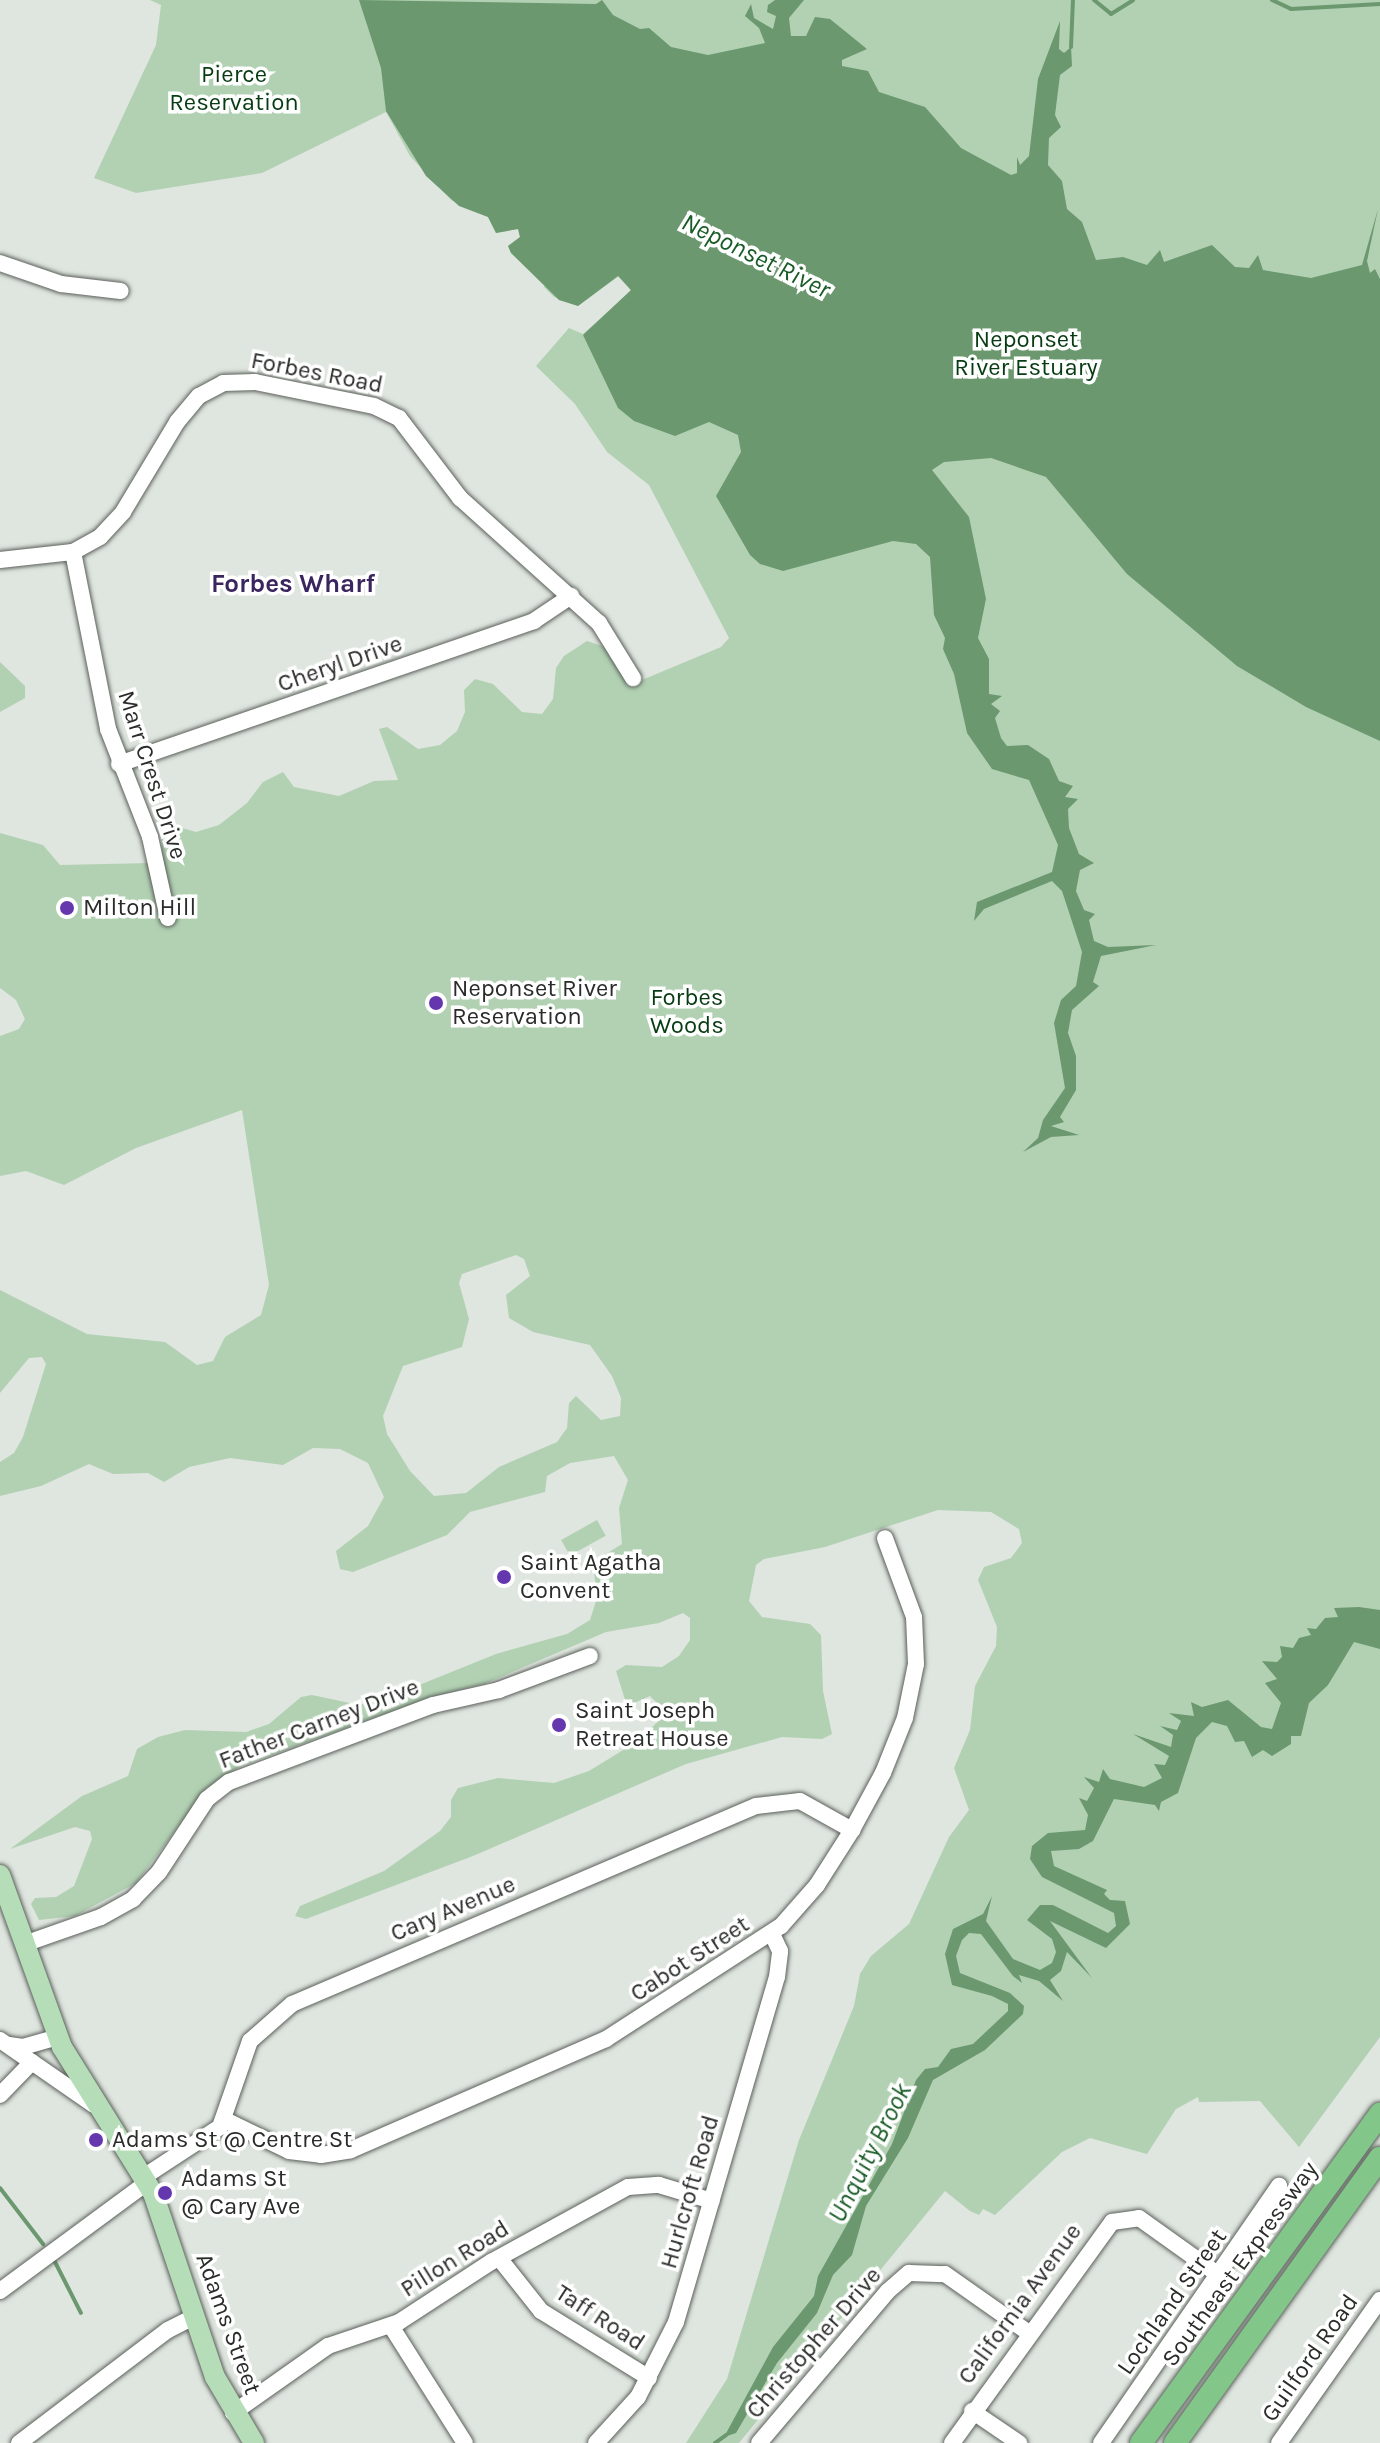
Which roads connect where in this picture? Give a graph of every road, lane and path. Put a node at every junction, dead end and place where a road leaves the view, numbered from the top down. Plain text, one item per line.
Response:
1 (0, 263) edge
2 (121, 291) dead end
3 (73, 552) junction
4 (0, 560) edge
5 (571, 596) junction
6 (633, 678) dead end
7 (119, 764) junction
8 (168, 918) dead end
9 (885, 1538) dead end
10 (590, 1656) dead end
11 (852, 1830) junction
12 (0, 1875) edge
13 (772, 1934) junction
14 (27, 1943) junction
15 (57, 2037) junction
16 (1, 2041) edge
17 (32, 2062) junction
18 (0, 2095) edge
19 (102, 2113) junction
20 (1380, 2114) edge
21 (225, 2120) junction
22 (1380, 2135) edge
23 (1380, 2158) edge
24 (1380, 2174) edge
25 (147, 2179) junction
26 (1279, 2186) dead end
27 (712, 2201) junction
28 (499, 2258) junction
29 (1219, 2275) junction
30 (0, 2291) edge
31 (1380, 2300) edge
32 (194, 2317) junction
33 (391, 2326) junction
34 (1029, 2333) junction
35 (649, 2378) junction
36 (972, 2411) junction
37 (233, 2413) junction
38 (19, 2443) edge
39 (254, 2443) edge
40 (465, 2443) edge
41 (596, 2443) edge
42 (759, 2443) edge
43 (952, 2443) edge
44 (1019, 2443) edge
45 (1101, 2443) edge
46 (1141, 2443) edge
47 (1159, 2443) edge
48 (1175, 2443) edge
49 (1187, 2443) edge
50 (1279, 2443) edge

1 - 2 street
3 - 4 street, Forbes Road
3 - 5 street, Forbes Road
3 - 7 street, Marr Crest Drive
5 - 6 street, Forbes Road
5 - 7 street, Cheryl Drive
7 - 8 street, Marr Crest Drive
9 - 11 street, Cabot Street
10 - 14 street, Father Carney Drive
11 - 13 street, Cabot Street
11 - 21 street, Cary Avenue
12 - 14 main road, Adams Street
13 - 21 street, Cabot Street
13 - 27 street, Hurlcroft Road
14 - 15 main road, Adams Street
15 - 16 street
15 - 19 main road, Adams Street
16 - 17 street
17 - 18 street
17 - 19 street
19 - 25 main road, Adams Street
20 - 46 highway, Southeast Expressway
21 - 25 street
22 - 47 highway
23 - 48 highway
24 - 49 highway
25 - 30 street
25 - 32 main road, Adams Street
26 - 29 street, Lochland Street
27 - 28 street, Pillon Road
27 - 35 street, Hurlcroft Road
28 - 33 street, Pillon Road
28 - 35 street, Taff Road
29 - 34 street, California Avenue
29 - 45 street, Lochland Street
31 - 50 street, Guilford Road
32 - 37 main road, Adams Street
32 - 38 street
33 - 37 street, Pillon Road
33 - 40 street
34 - 36 street, California Avenue
34 - 42 street, Christopher Drive
35 - 41 street, Hurlcroft Road
36 - 43 street, California Avenue
36 - 44 street
37 - 39 main road, Adams Street

